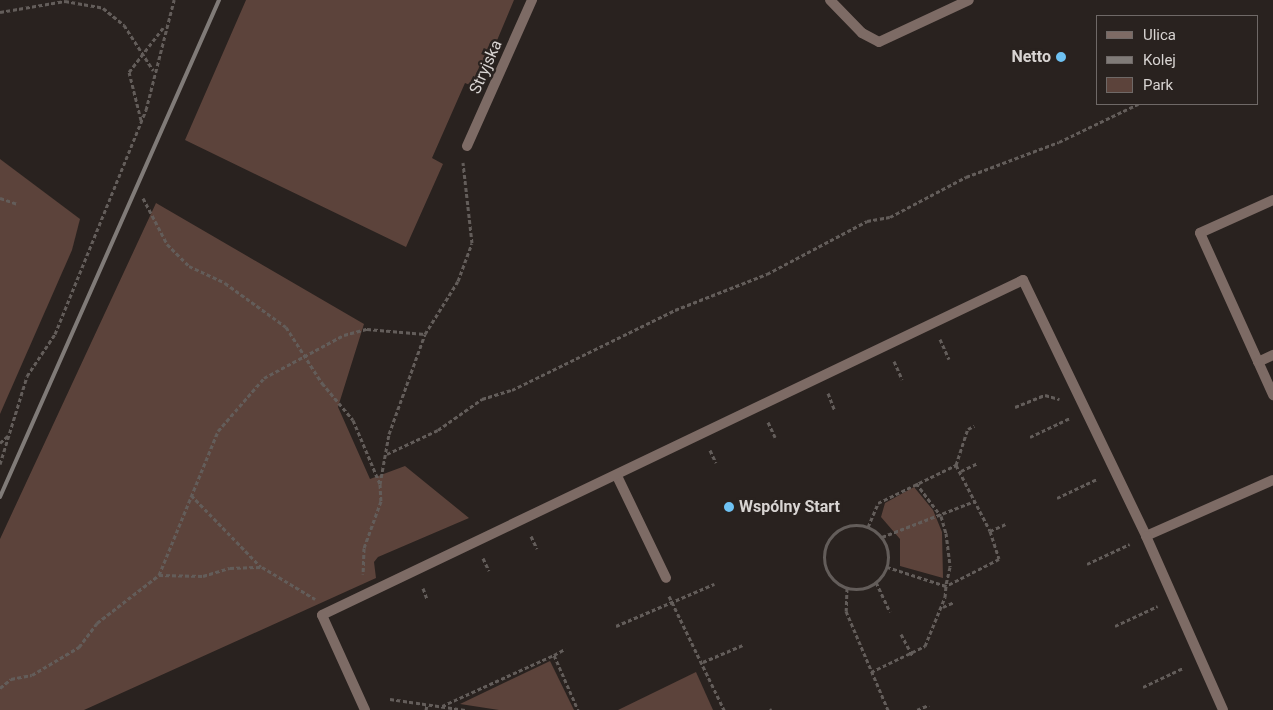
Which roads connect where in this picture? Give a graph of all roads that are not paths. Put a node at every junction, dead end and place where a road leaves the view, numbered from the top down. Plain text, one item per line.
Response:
1 (532, 0) edge
2 (830, 0) edge
3 (969, 0) edge
4 (467, 146) road end
5 (1273, 200) edge
6 (1273, 355) edge
7 (1258, 362) junction
8 (1273, 394) edge
9 (616, 476) junction
10 (1273, 480) edge
11 (1146, 536) junction
12 (666, 578) dead end
13 (365, 710) edge
14 (1223, 710) edge

1 - 4 street, Stryjska
2 - 3 street
5 - 7 street
6 - 7 street
7 - 8 street
9 - 11 street
9 - 12 street
9 - 13 street
10 - 11 street
11 - 14 street

